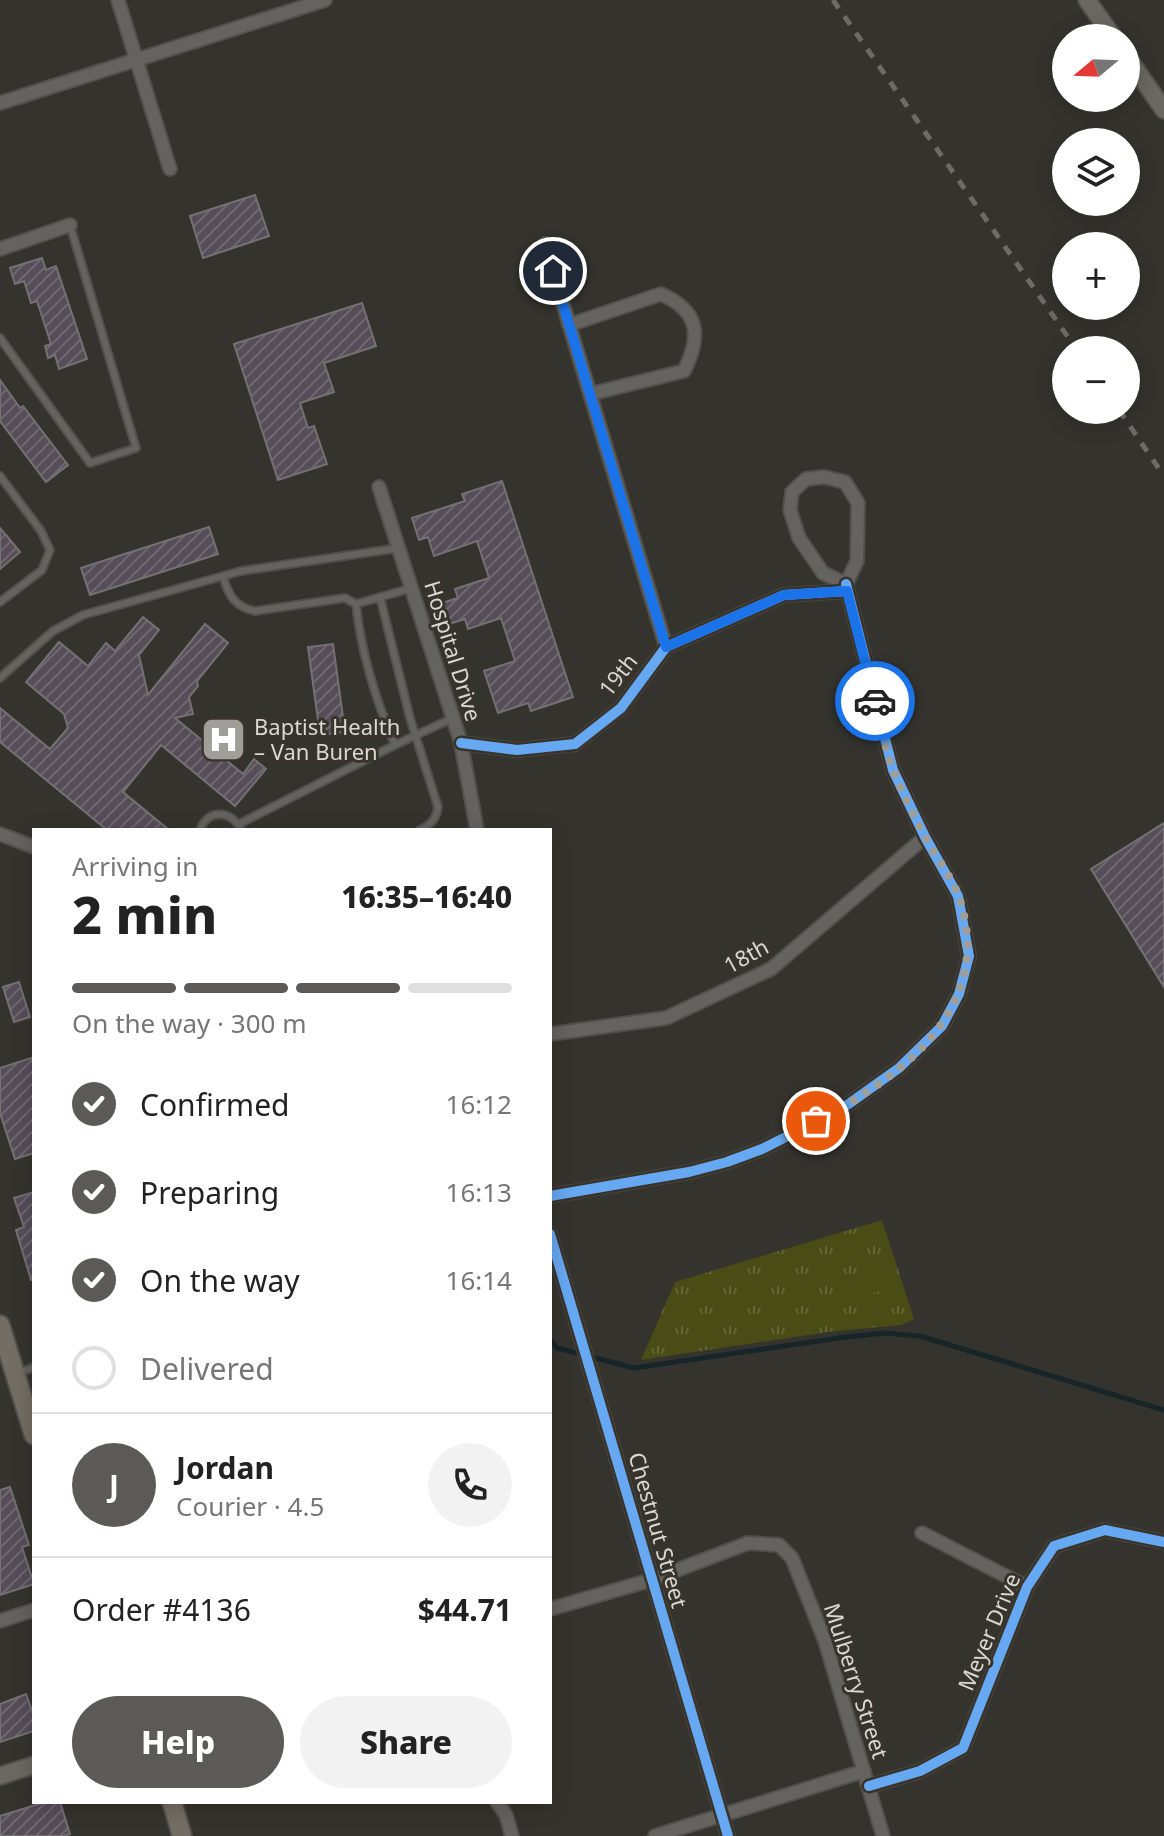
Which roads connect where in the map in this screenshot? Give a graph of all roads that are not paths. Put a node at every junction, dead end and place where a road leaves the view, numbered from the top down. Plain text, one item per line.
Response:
1 (118, 0) edge
2 (325, 0) edge
3 (1087, 0) edge
4 (1104, 24) edge
5 (135, 60) junction
6 (1140, 75) edge
7 (0, 103) edge
8 (1164, 110) edge
9 (170, 169) dead end
10 (70, 225) joint
11 (545, 244) dead end
12 (0, 249) edge
13 (569, 325) junction
14 (0, 338) edge
15 (590, 394) junction
16 (0, 476) edge
17 (379, 487) dead end
18 (399, 548) junction
19 (223, 576) junction
20 (846, 587) junction
21 (412, 588) junction
22 (380, 597) junction
23 (0, 602) edge
24 (356, 604) junction
25 (666, 647) junction
26 (0, 678) edge
27 (453, 718) junction
28 (415, 736) junction
29 (461, 743) junction
30 (395, 745) junction
31 (240, 827) edge
32 (201, 828) edge
33 (425, 828) edge
34 (477, 828) edge
35 (0, 834) edge
36 (925, 837) junction
37 (32, 846) edge
38 (552, 1034) edge
39 (552, 1196) edge
40 (552, 1241) edge
41 (0, 1325) edge
42 (32, 1367) edge
43 (9, 1373) edge
44 (32, 1430) edge
45 (922, 1533) dead end
46 (1164, 1542) edge
47 (651, 1580) junction
48 (1027, 1587) junction
49 (552, 1608) edge
50 (32, 1611) edge
51 (0, 1621) edge
52 (32, 1766) edge
53 (864, 1771) junction
54 (0, 1776) edge
55 (869, 1786) junction
56 (173, 1804) edge
57 (498, 1804) edge
58 (721, 1814) junction
59 (182, 1836) edge
60 (512, 1836) edge
61 (655, 1836) edge
62 (728, 1836) edge
63 (883, 1836) edge

1 - 5 street
2 - 5 street
3 - 4 street
5 - 7 street
5 - 9 street
6 - 8 street
10 - 12 street
10 - 14 lane
11 - 13 street
13 - 15 street
13 - 15 street
15 - 25 street
16 - 23 lane
17 - 18 street, Hospital Drive
18 - 19 lane
18 - 21 street, Hospital Drive
19 - 24 lane
19 - 26 lane
20 - 20 street
20 - 25 street, 19th
20 - 36 street
21 - 22 lane
21 - 27 street, Hospital Drive
22 - 24 lane
22 - 28 lane
24 - 30 lane
25 - 29 street, 19th
27 - 28 lane
27 - 29 street, Hospital Drive
28 - 30 lane
28 - 33 lane
29 - 34 street, Hospital Drive
30 - 31 lane
31 - 32 lane
35 - 37 street
36 - 38 street, 18th
36 - 39 street
40 - 47 street, Chestnut Street
41 - 43 main road
42 - 43 lane
43 - 44 main road
45 - 48 street
46 - 48 street, Meyer Drive
47 - 49 street
47 - 53 street, Mulberry Street
47 - 58 street, Chestnut Street
48 - 55 street, Meyer Drive
50 - 51 street
52 - 54 street
53 - 55 street, Mulberry Street
53 - 58 street
55 - 63 street, Mulberry Street
56 - 59 main road
57 - 60 street
58 - 61 street
58 - 62 street, Chestnut Street

